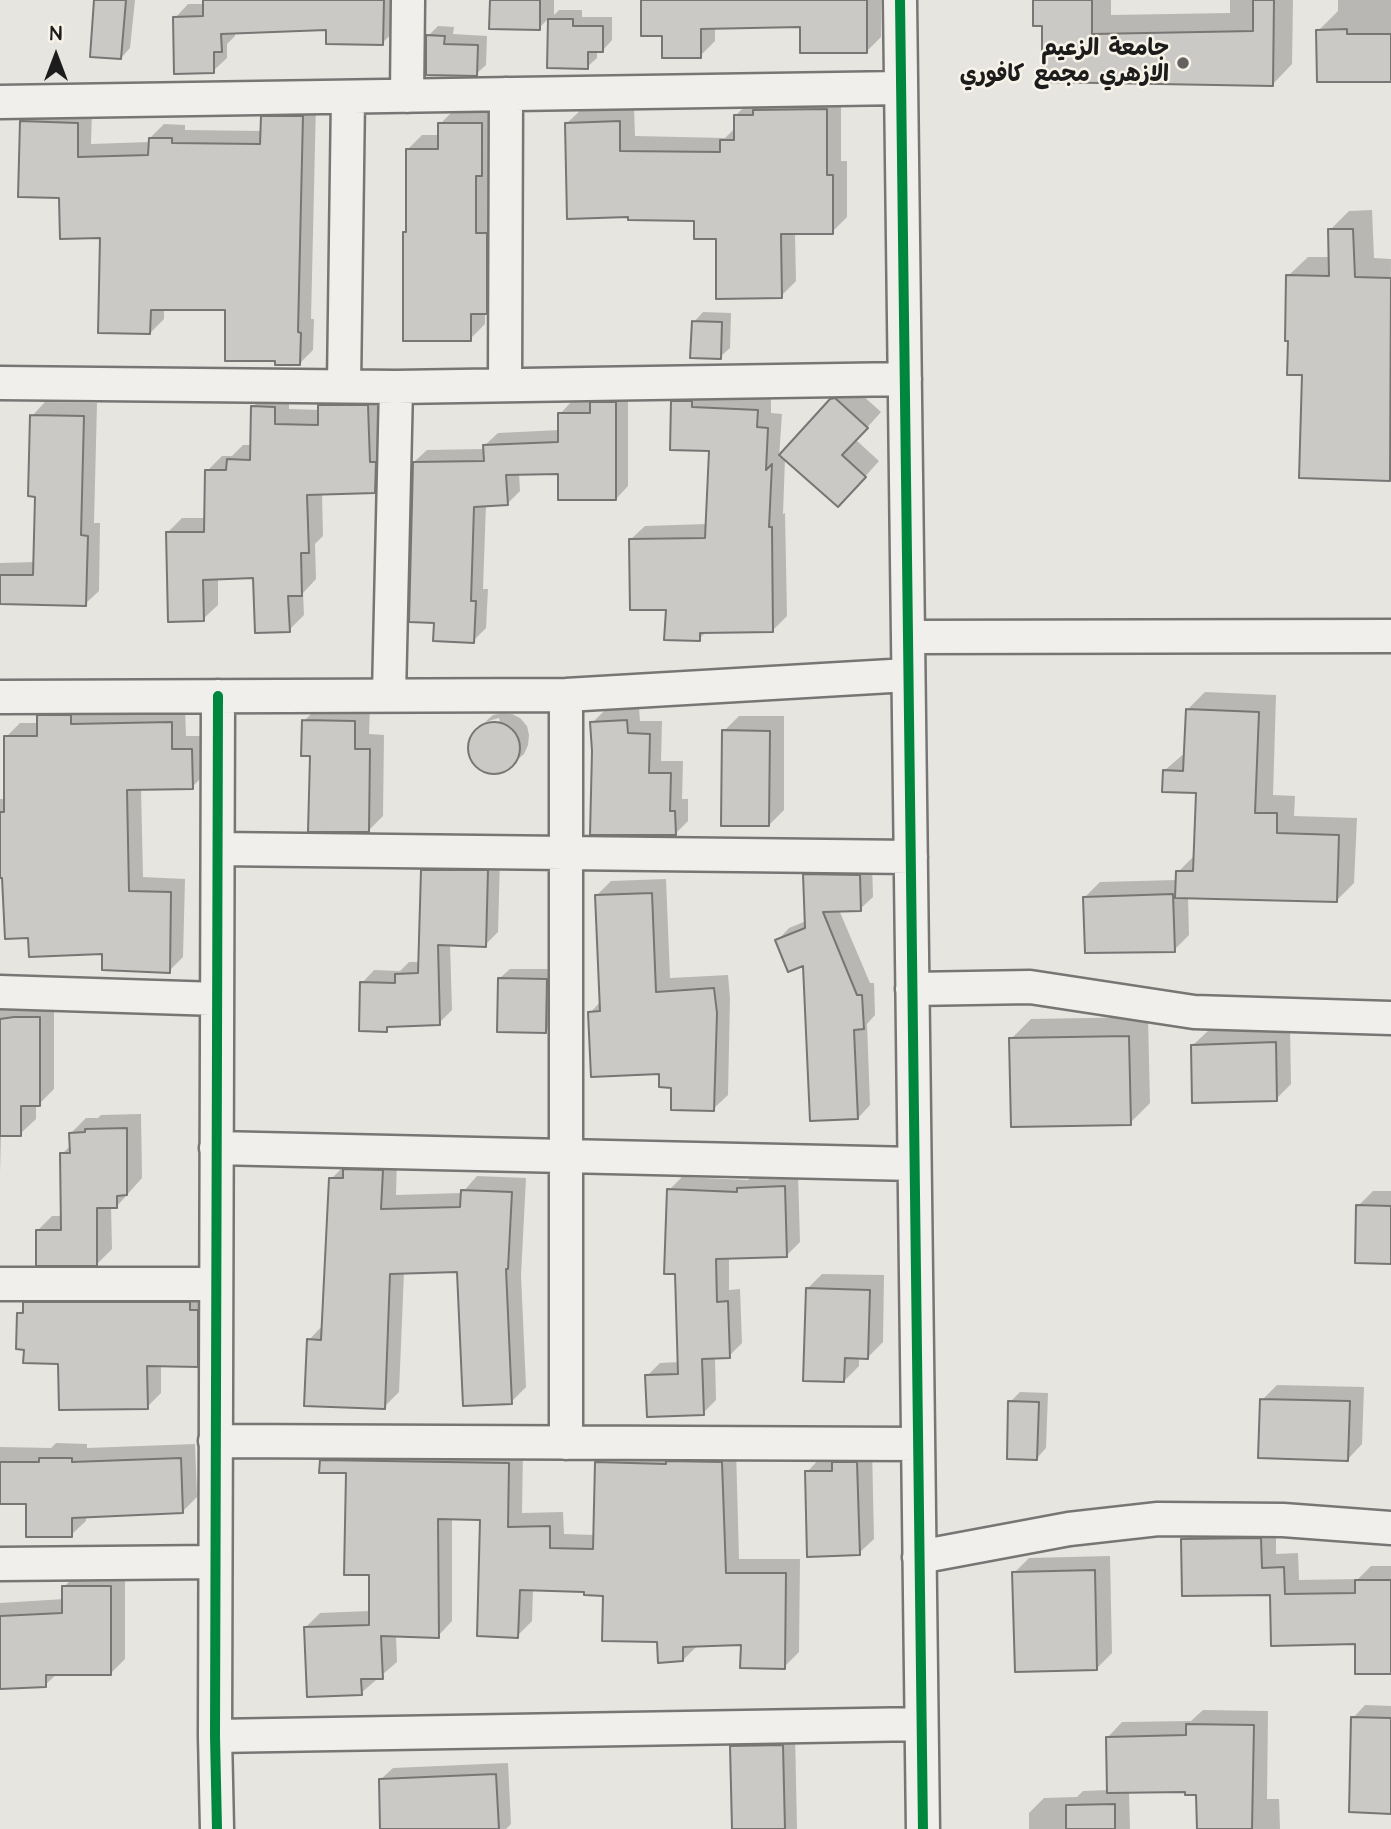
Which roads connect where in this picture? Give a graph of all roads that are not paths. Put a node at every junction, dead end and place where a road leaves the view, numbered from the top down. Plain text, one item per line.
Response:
1 (408, 0) edge
2 (900, 0) edge
3 (901, 88) junction
4 (506, 94) junction
5 (407, 96) junction
6 (348, 97) junction
7 (0, 102) edge
8 (905, 379) junction
9 (0, 383) edge
10 (505, 384) junction
11 (344, 385) junction
12 (397, 387) junction
13 (1391, 636) edge
14 (908, 637) junction
15 (908, 675) junction
16 (389, 695) junction
17 (566, 695) junction
18 (218, 696) junction
19 (0, 697) edge
20 (219, 849) junction
21 (566, 854) junction
22 (911, 858) junction
23 (912, 989) junction
24 (0, 992) edge
25 (217, 999) junction
26 (1391, 1018) edge
27 (216, 1148) junction
28 (566, 1157) junction
29 (914, 1164) junction
30 (0, 1284) edge
31 (216, 1284) junction
32 (215, 1441) junction
33 (566, 1443) junction
34 (918, 1444) junction
35 (1391, 1528) edge
36 (919, 1558) junction
37 (215, 1562) junction
38 (0, 1564) edge
39 (921, 1724) junction
40 (215, 1736) junction
41 (217, 1829) edge
42 (923, 1829) edge

1 - 5 street
2 - 3 street
3 - 4 street
3 - 8 street
4 - 5 street
4 - 10 street
5 - 6 street
6 - 7 street
6 - 11 street
8 - 10 street
8 - 14 street
9 - 11 street
10 - 12 street
11 - 12 street
12 - 16 street
13 - 14 street
14 - 15 street
15 - 17 street
15 - 22 street
16 - 17 street
16 - 18 street
17 - 21 street
18 - 19 street
18 - 20 street
20 - 21 street
20 - 25 street
21 - 22 street
21 - 28 street
22 - 23 street
23 - 26 street
23 - 29 street
24 - 25 street
25 - 27 street
27 - 28 street
27 - 31 street
28 - 29 street
28 - 33 street
29 - 34 street
30 - 31 street
31 - 32 street
32 - 33 street
32 - 37 street
33 - 34 street
34 - 36 street
35 - 36 street
36 - 39 street
37 - 38 street
37 - 40 street
39 - 40 street
39 - 42 street
40 - 41 street

